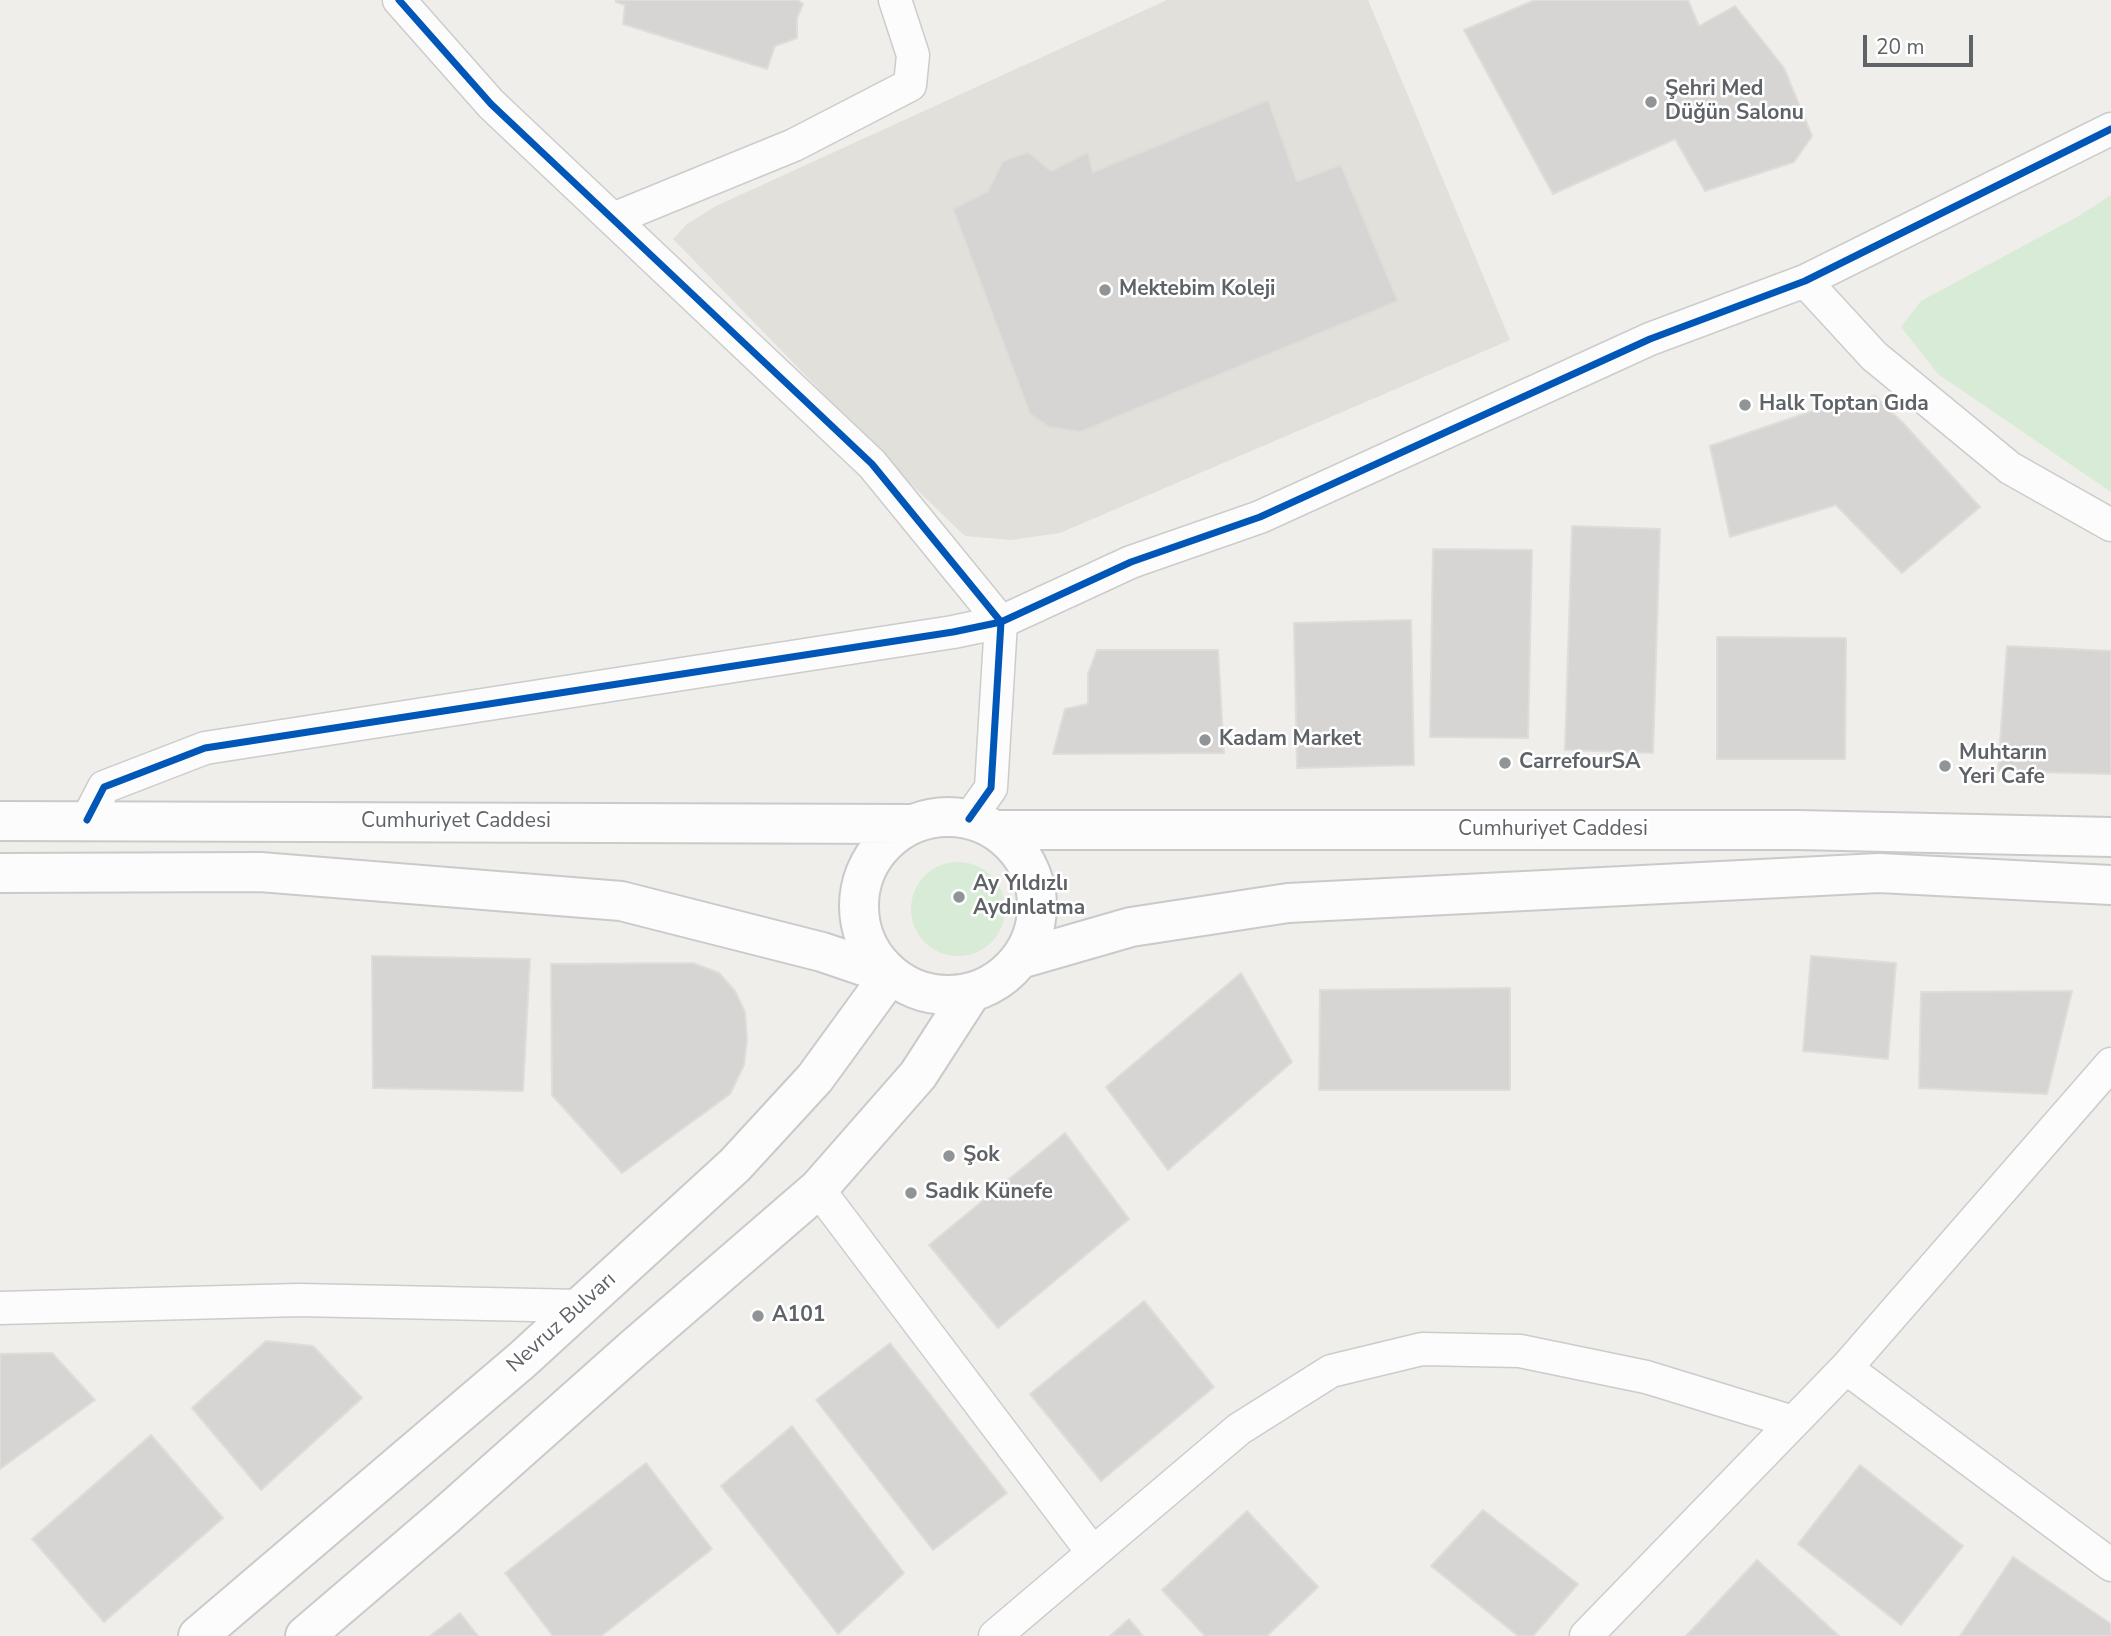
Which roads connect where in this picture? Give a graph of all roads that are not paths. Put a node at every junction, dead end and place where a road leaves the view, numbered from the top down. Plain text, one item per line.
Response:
1 (398, 0) edge
2 (895, 0) edge
3 (2111, 129) edge
4 (613, 219) junction
5 (1805, 281) junction
6 (2111, 525) edge
7 (1001, 622) junction
8 (87, 820) junction
9 (0, 821) edge
10 (912, 824) junction
11 (983, 825) junction
12 (2111, 837) edge
13 (0, 873) edge
14 (2111, 885) edge
15 (1020, 959) junction
16 (890, 975) junction
17 (971, 993) junction
18 (2111, 1064) edge
19 (818, 1189) junction
20 (581, 1306) junction
21 (0, 1308) edge
22 (1846, 1368) junction
23 (1793, 1422) junction
24 (1093, 1553) junction
25 (2111, 1564) edge
26 (198, 1636) edge
27 (305, 1636) edge
28 (995, 1636) edge
29 (1586, 1636) edge

1 - 4 street
2 - 4 street
3 - 5 street
4 - 7 street
5 - 6 street
5 - 7 street
7 - 8 street
7 - 11 street
8 - 9 main road, Cumhuriyet Caddesi
8 - 10 main road, Cumhuriyet Caddesi
10 - 11 main road
10 - 16 main road
11 - 12 main road, Cumhuriyet Caddesi
11 - 15 main road
13 - 16 main road
14 - 15 main road
15 - 17 main road
16 - 17 main road
16 - 20 main road, Nevruz Bulvarı
17 - 19 main road
18 - 22 street
19 - 24 street
19 - 27 main road
20 - 21 street
20 - 26 main road, Nevruz Bulvarı
22 - 23 street
22 - 25 street
23 - 24 street
23 - 29 street
24 - 28 street

